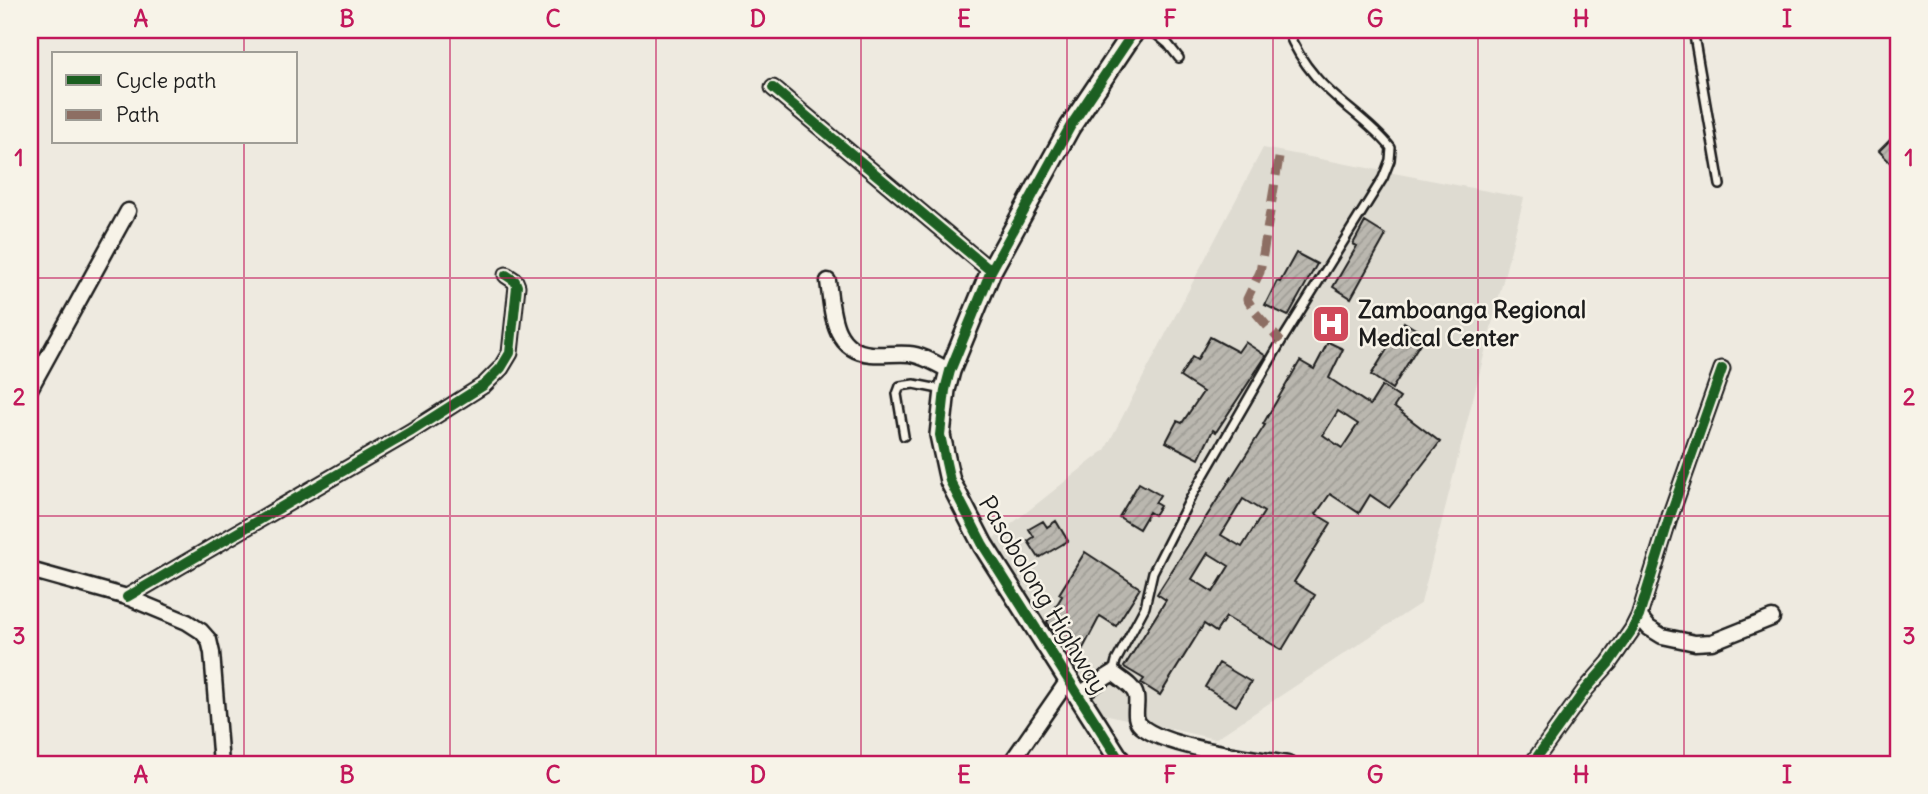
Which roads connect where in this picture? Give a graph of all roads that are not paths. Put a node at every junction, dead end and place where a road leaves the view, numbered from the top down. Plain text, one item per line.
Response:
1 (1135, 30) edge
2 (1151, 30) edge
3 (1287, 30) edge
4 (1693, 30) edge
5 (1180, 58) dead end
6 (774, 88) dead end
7 (1720, 185) dead end
8 (128, 211) dead end
9 (991, 271) junction
10 (506, 275) dead end
11 (828, 281) dead end
12 (1722, 369) dead end
13 (950, 370) junction
14 (30, 387) edge
15 (944, 390) junction
16 (904, 436) dead end
17 (30, 570) edge
18 (127, 597) junction
19 (1639, 616) junction
20 (1772, 618) dead end
21 (1113, 673) junction
22 (1074, 687) junction
23 (221, 764) edge
24 (1010, 764) edge
25 (1122, 764) edge
26 (1288, 764) edge
27 (1532, 764) edge

1 - 9 street, Pasobolong Highway
2 - 5 lane
3 - 21 lane
4 - 7 lane
6 - 9 street
8 - 14 street
9 - 13 street, Pasobolong Highway
10 - 18 street
11 - 13 street
12 - 19 street
13 - 15 street, Pasobolong Highway
15 - 16 lane
15 - 22 street, Pasobolong Highway
17 - 18 street
18 - 23 street
19 - 20 street
19 - 27 street
21 - 22 street
21 - 26 street
22 - 24 street
22 - 25 street, Pasobolong Highway

